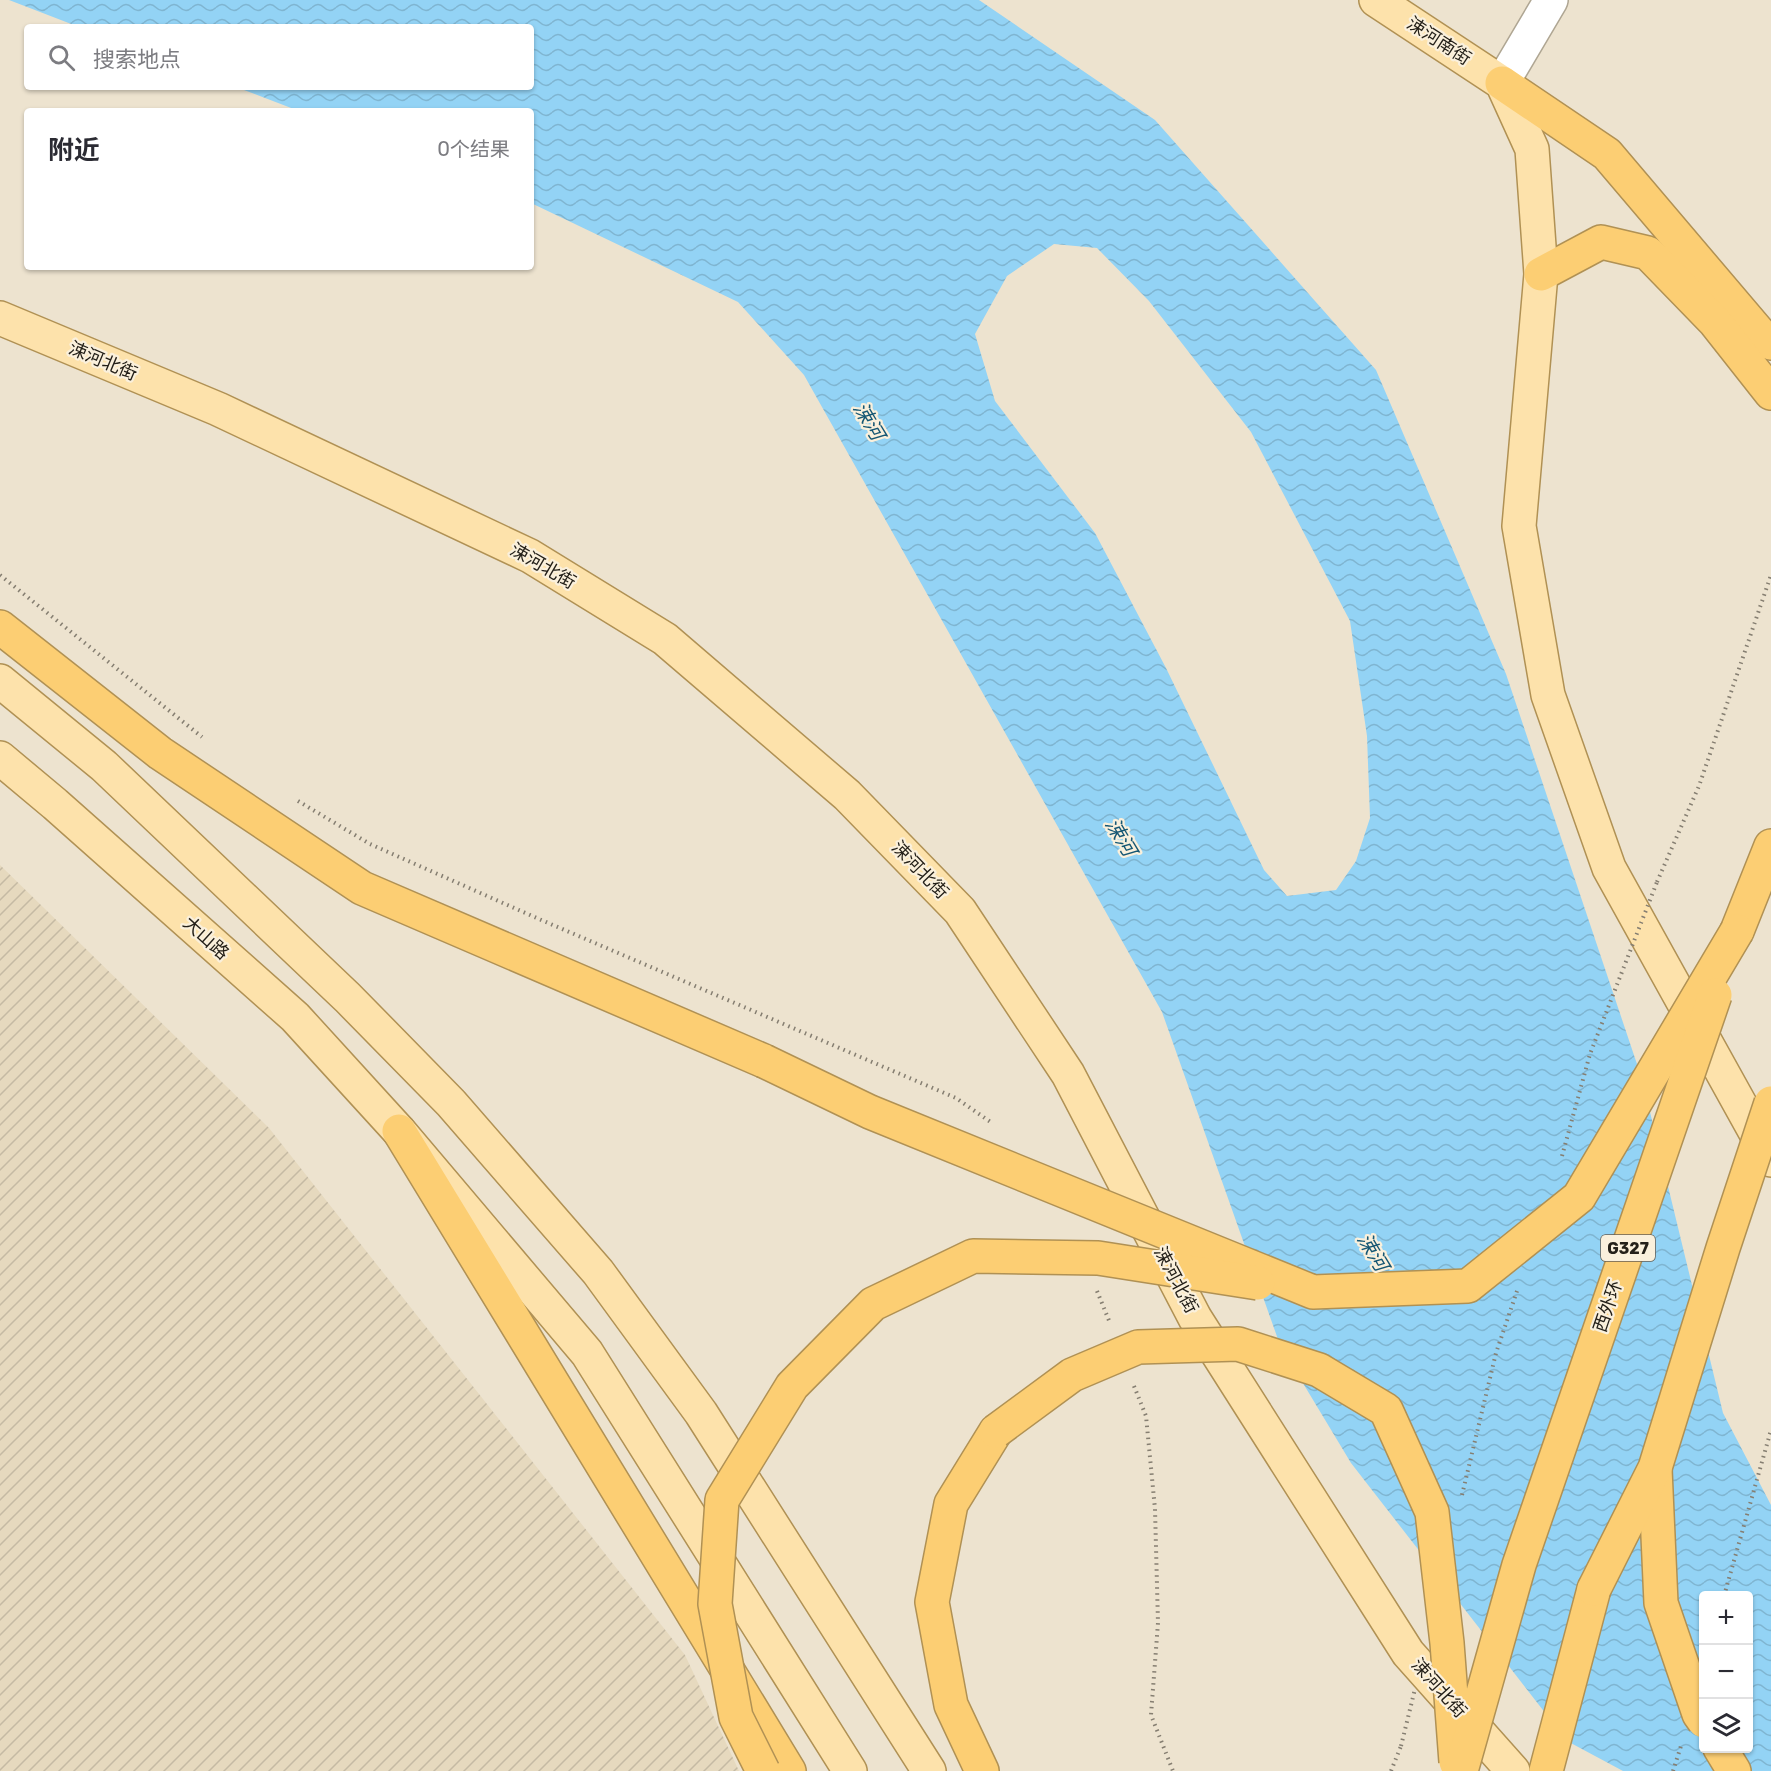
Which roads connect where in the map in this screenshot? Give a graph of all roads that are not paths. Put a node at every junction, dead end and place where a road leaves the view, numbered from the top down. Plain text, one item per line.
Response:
1 (1376, 0) edge
2 (1551, 0) edge
3 (1502, 82) junction
4 (1541, 274) junction
5 (0, 318) edge
6 (1771, 343) edge
7 (1771, 393) edge
8 (0, 627) edge
9 (0, 681) edge
10 (0, 758) edge
11 (1771, 846) edge
12 (1737, 931) junction
13 (1771, 1103) edge
14 (399, 1131) junction
15 (1771, 1149) edge
16 (1771, 1160) edge
17 (1722, 1248) junction
18 (1313, 1292) junction
19 (1655, 1468) junction
20 (1699, 1711) edge
21 (1723, 1753) edge
22 (763, 1771) edge
23 (789, 1771) edge
24 (850, 1771) edge
25 (929, 1771) edge
26 (982, 1771) edge
27 (1456, 1771) edge
28 (1461, 1771) edge
29 (1513, 1771) edge
30 (1546, 1771) edge
31 (1734, 1771) edge

1 - 3 main road, 涑河南街
2 - 3 street
3 - 4 main road
3 - 6 highway
4 - 7 highway
4 - 16 main road
5 - 29 main road, 涑河北街
8 - 18 highway, bridge
9 - 25 main road
10 - 14 main road, 大山路
11 - 12 highway, 西外环 / G327
12 - 18 highway, bridge
12 - 28 highway, 西外环 / G327, bridge
13 - 17 highway, bridge
14 - 23 highway
14 - 24 main road, 大山路
15 - 17 highway, bridge
17 - 19 highway, bridge
18 - 22 highway, bridge
19 - 20 highway, bridge
19 - 30 highway, bridge
21 - 31 highway
26 - 27 highway, bridge

